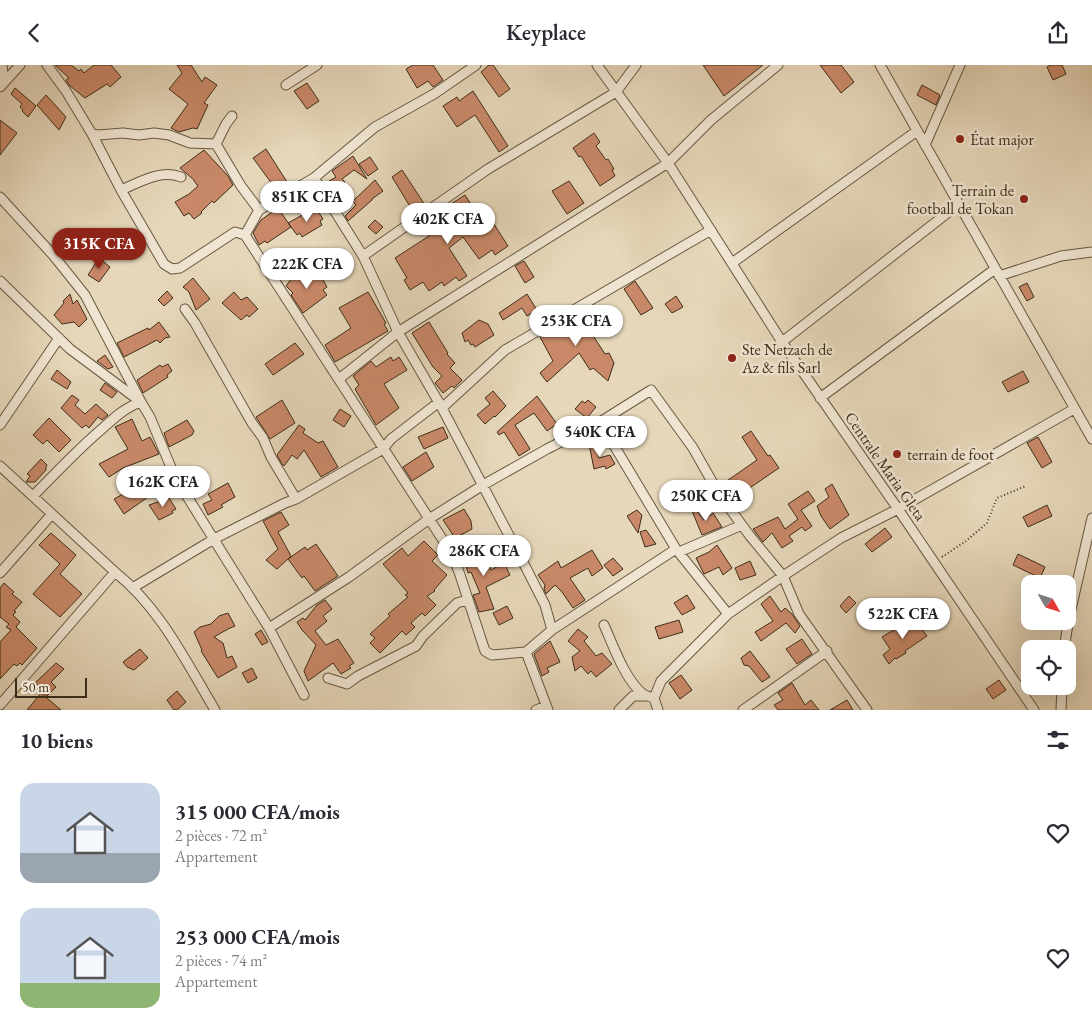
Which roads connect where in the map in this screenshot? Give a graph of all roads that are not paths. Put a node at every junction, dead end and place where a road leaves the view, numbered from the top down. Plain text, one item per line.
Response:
1 (2, 65) edge
2 (20, 65) edge
3 (47, 65) edge
4 (317, 65) edge
5 (476, 65) edge
6 (597, 65) edge
7 (636, 65) edge
8 (778, 65) edge
9 (880, 65) edge
10 (960, 65) edge
11 (2, 84) edge
12 (286, 85) dead end
13 (616, 92) junction
14 (232, 116) dead end
15 (917, 131) junction
16 (92, 134) junction
17 (216, 144) junction
18 (926, 145) junction
19 (668, 163) junction
20 (181, 177) dead end
21 (314, 178) junction
22 (121, 190) junction
23 (0, 197) edge
24 (959, 205) junction
25 (259, 211) junction
26 (710, 230) junction
27 (245, 235) junction
28 (1092, 252) edge
29 (363, 256) junction
30 (732, 263) junction
31 (997, 273) junction
32 (0, 281) edge
33 (185, 309) dead end
34 (398, 332) junction
35 (58, 338) junction
36 (782, 342) junction
37 (339, 379) junction
38 (820, 398) junction
39 (141, 402) junction
40 (440, 405) junction
41 (1074, 409) junction
42 (600, 422) junction
43 (0, 425) edge
44 (1092, 439) edge
45 (382, 449) junction
46 (0, 465) edge
47 (483, 485) junction
48 (33, 496) junction
49 (296, 499) junction
50 (898, 509) junction
51 (52, 514) junction
52 (1092, 518) edge
53 (429, 519) junction
54 (742, 525) junction
55 (214, 539) junction
56 (678, 551) junction
57 (115, 572) junction
58 (0, 573) edge
59 (782, 576) junction
60 (134, 587) junction
61 (467, 600) junction
62 (728, 614) junction
63 (604, 625) dead end
64 (269, 628) junction
65 (552, 630) junction
66 (1065, 640) edge
67 (827, 651) junction
68 (526, 652) junction
69 (328, 678) dead end
70 (304, 695) dead end
71 (1062, 695) edge
72 (649, 697) junction
73 (0, 706) edge
74 (547, 708) edge
75 (3, 710) edge
76 (215, 710) edge
77 (536, 710) edge
78 (619, 710) edge
79 (658, 710) edge
80 (743, 710) edge
81 (866, 710) edge
82 (1034, 710) edge
83 (1061, 710) edge

1 - 11 street
2 - 11 street
3 - 16 street
4 - 12 street
5 - 21 street
6 - 13 street, Centrale Maria Gleta
7 - 13 street
8 - 19 street
9 - 15 street
10 - 18 street
13 - 19 street, Centrale Maria Gleta
13 - 29 street
14 - 17 street
15 - 18 street
15 - 30 street
16 - 17 street
16 - 22 street
17 - 25 street
18 - 24 street
19 - 26 street, Centrale Maria Gleta
19 - 34 street
20 - 22 street
21 - 25 street
21 - 29 street
22 - 27 street
23 - 39 street
24 - 31 street
24 - 36 street
25 - 27 street
26 - 30 street, Centrale Maria Gleta
26 - 40 street
27 - 37 street
28 - 31 street
29 - 34 street
30 - 36 street, Centrale Maria Gleta
31 - 38 street
31 - 41 street
32 - 35 street
33 - 49 street
34 - 37 street
34 - 40 street
35 - 39 street
35 - 43 street
36 - 38 street, Centrale Maria Gleta
37 - 45 street
38 - 50 street, Centrale Maria Gleta
39 - 48 street
39 - 55 street
40 - 45 street
40 - 47 street
41 - 44 street
41 - 50 street
42 - 47 street
42 - 54 street
42 - 56 street
45 - 49 street
45 - 53 street
46 - 48 street
47 - 53 street
47 - 65 street
48 - 51 street
49 - 55 street
50 - 59 street
50 - 82 street, Centrale Maria Gleta
51 - 57 street
51 - 58 street
52 - 66 street
53 - 61 street
53 - 64 street
54 - 56 street
54 - 59 street
55 - 60 street
55 - 64 street
56 - 62 street
56 - 65 street
57 - 60 street
57 - 73 street
59 - 62 street
59 - 67 street
60 - 76 street
61 - 68 street
61 - 69 street
62 - 72 street
63 - 72 street
64 - 70 street
65 - 68 street
67 - 80 street
67 - 81 street
68 - 74 street
71 - 83 street
72 - 78 street
72 - 79 street
73 - 75 street
74 - 77 street

